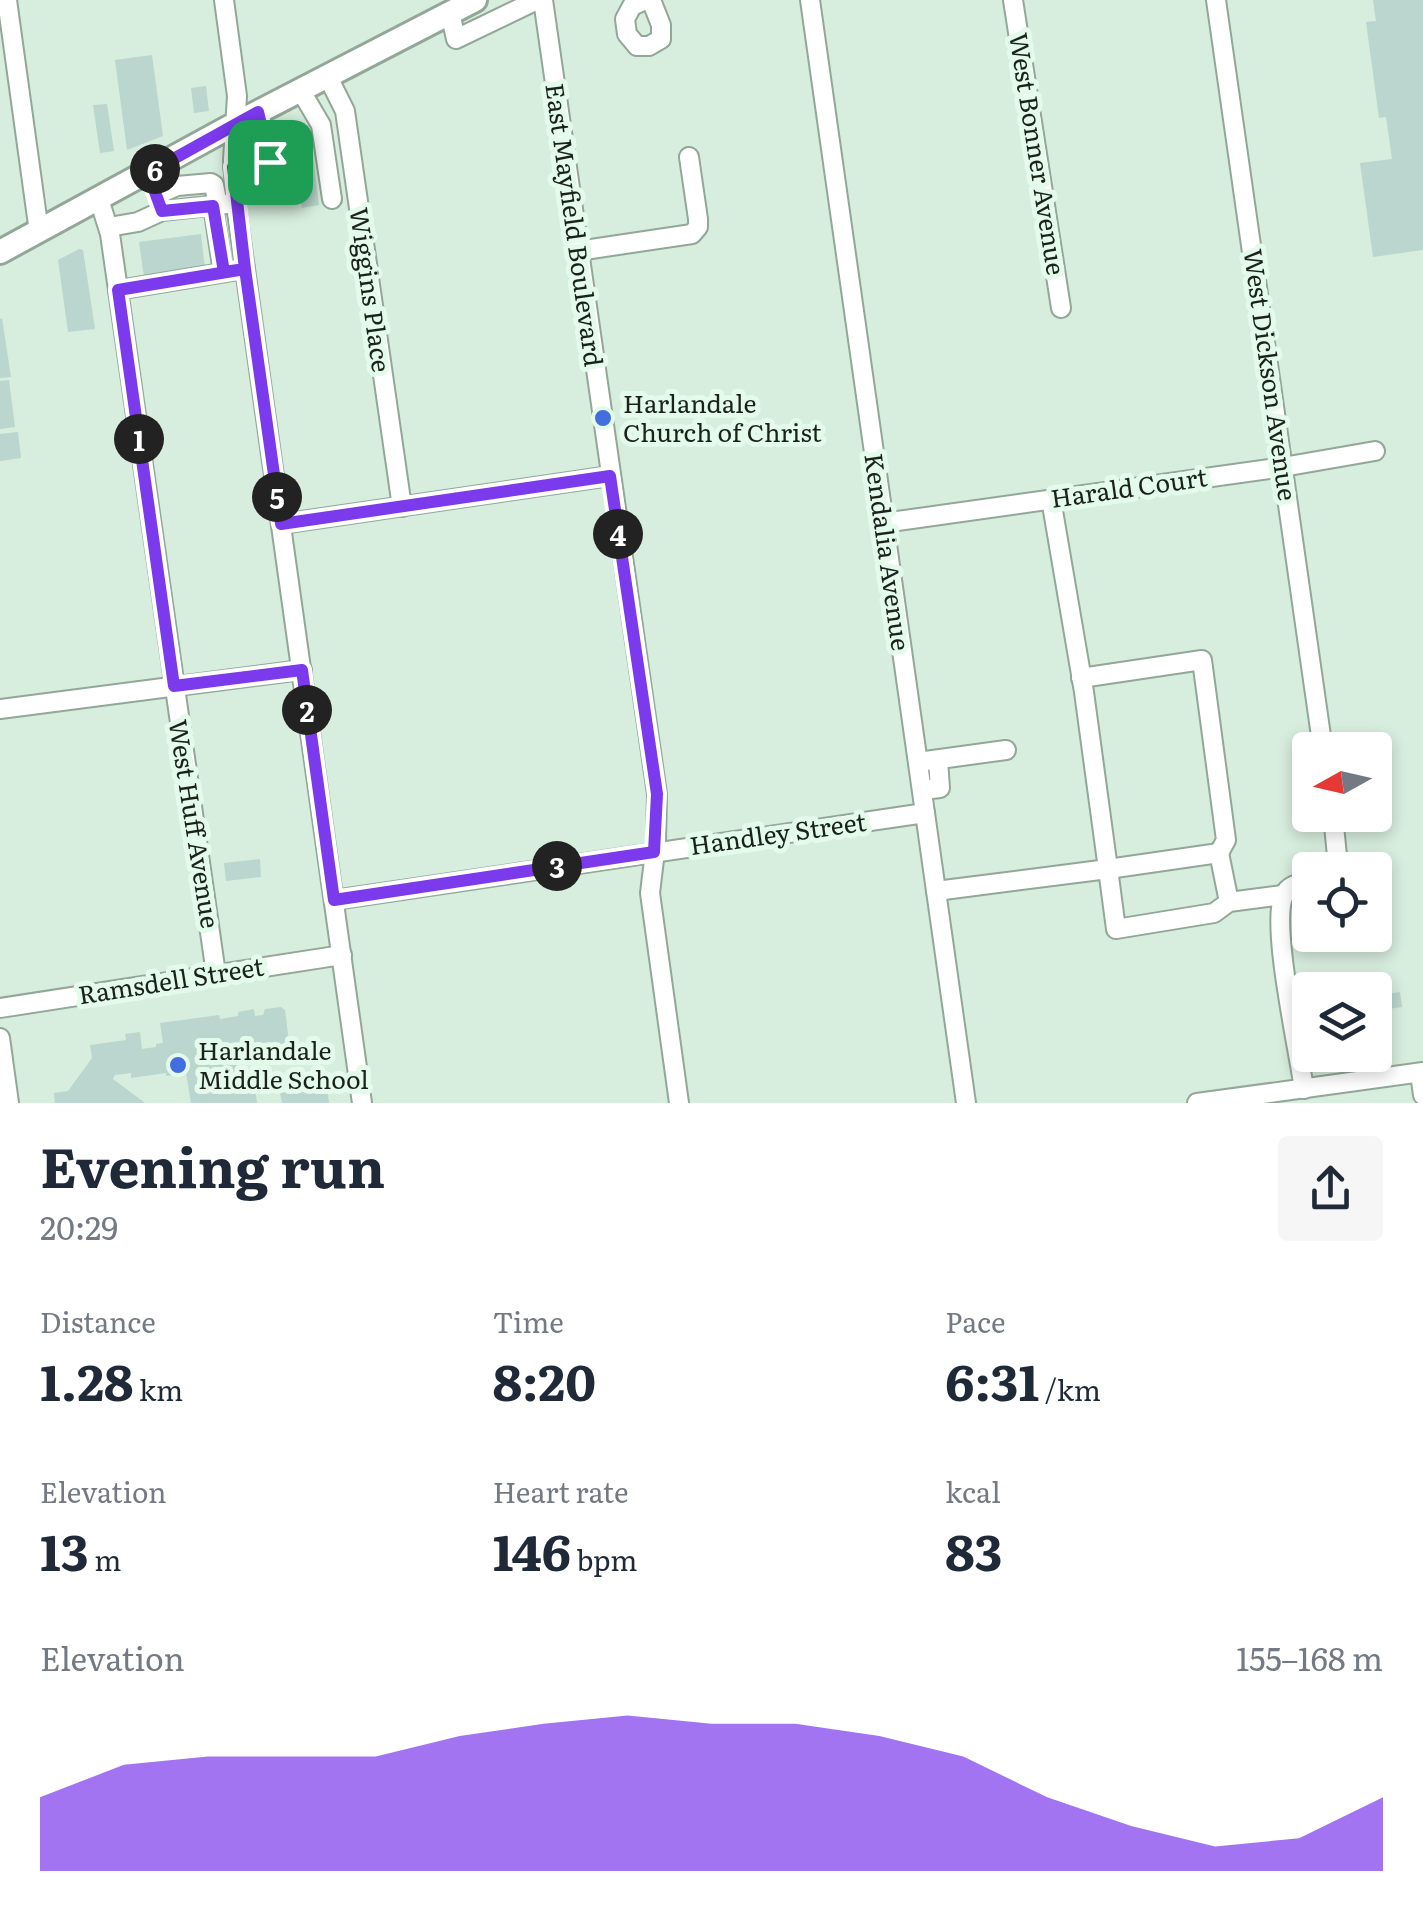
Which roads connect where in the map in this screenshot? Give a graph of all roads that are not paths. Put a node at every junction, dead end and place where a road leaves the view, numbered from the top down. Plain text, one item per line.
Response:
1 (7, 0) edge
2 (224, 0) edge
3 (475, 0) edge
4 (540, 0) edge
5 (810, 0) edge
6 (1013, 0) edge
7 (1216, 0) edge
8 (450, 13) junction
9 (328, 77) junction
10 (300, 91) junction
11 (258, 112) junction
12 (235, 124) junction
13 (349, 141) junction
14 (324, 145) junction
15 (689, 157) dead end
16 (270, 162) junction
17 (233, 167) junction
18 (274, 185) dead end
19 (156, 193) junction
20 (99, 199) junction
21 (332, 199) dead end
22 (222, 204) junction
23 (109, 227) junction
24 (38, 232) junction
25 (578, 250) junction
26 (0, 252) edge
27 (245, 269) junction
28 (224, 272) junction
29 (118, 290) junction
30 (1061, 308) dead end
31 (1375, 451) dead end
32 (1283, 467) junction
33 (610, 476) junction
34 (1051, 499) junction
35 (402, 507) junction
36 (883, 523) junction
37 (281, 524) junction
38 (302, 670) junction
39 (1081, 678) junction
40 (174, 686) junction
41 (0, 710) edge
42 (1320, 732) edge
43 (1006, 750) dead end
44 (938, 760) junction
45 (918, 762) junction
46 (922, 790) junction
47 (925, 813) junction
48 (654, 852) junction
49 (1219, 853) junction
50 (1108, 869) junction
51 (1292, 886) edge
52 (936, 891) junction
53 (1284, 895) junction
54 (334, 900) junction
55 (1229, 902) junction
56 (342, 955) junction
57 (216, 974) junction
58 (0, 1008) edge
59 (0, 1038) edge
60 (1421, 1072) edge
61 (1315, 1093) edge
62 (1423, 1095) edge
63 (9, 1103) edge
64 (362, 1103) edge
65 (679, 1103) edge
66 (966, 1103) edge
67 (1196, 1103) edge

1 - 24 street
2 - 12 street
3 - 8 main road
4 - 8 street
4 - 25 street, East Mayfield Boulevard
5 - 36 street, Kendalia Avenue
6 - 30 street, West Bonner Avenue
7 - 32 street, West Dickson Avenue
8 - 9 main road
9 - 10 main road
9 - 13 street, Wiggins Place
10 - 11 main road
10 - 14 street
11 - 12 main road
11 - 16 street
12 - 17 street
12 - 19 main road
13 - 14 street
13 - 35 street, Wiggins Place
14 - 21 street
15 - 25 street
16 - 17 street
16 - 18 street
17 - 22 street
19 - 20 main road
19 - 22 street
19 - 23 street
20 - 23 street, West Huff Avenue
20 - 24 main road
22 - 27 street
22 - 28 street
23 - 29 street, West Huff Avenue
24 - 26 main road
25 - 33 street, East Mayfield Boulevard
27 - 28 street
27 - 37 street
28 - 29 street
29 - 40 street, West Huff Avenue
31 - 32 street, Harald Court
32 - 34 street, Harald Court
32 - 42 street, West Dickson Avenue
33 - 35 street
33 - 48 street, East Mayfield Boulevard
34 - 36 street, Harald Court
34 - 39 street
35 - 37 street
36 - 45 street, Kendalia Avenue
37 - 38 street
38 - 40 street
38 - 54 street
39 - 49 street
39 - 50 street
40 - 41 street
40 - 57 street, West Huff Avenue
43 - 44 street
44 - 45 street
44 - 46 street
45 - 46 street, Kendalia Avenue
46 - 47 street, Kendalia Avenue
47 - 48 street, Handley Street
47 - 52 street, Kendalia Avenue
48 - 54 street, Handley Street
48 - 65 street, East Mayfield Boulevard
49 - 50 street
49 - 55 street
50 - 52 street
50 - 55 street
51 - 53 street
52 - 66 street, Kendalia Avenue
53 - 55 street
53 - 61 street
54 - 56 street
56 - 57 street, Ramsdell Street
56 - 64 street
57 - 58 street, Ramsdell Street
59 - 63 street
60 - 61 street
60 - 62 street
61 - 67 street

